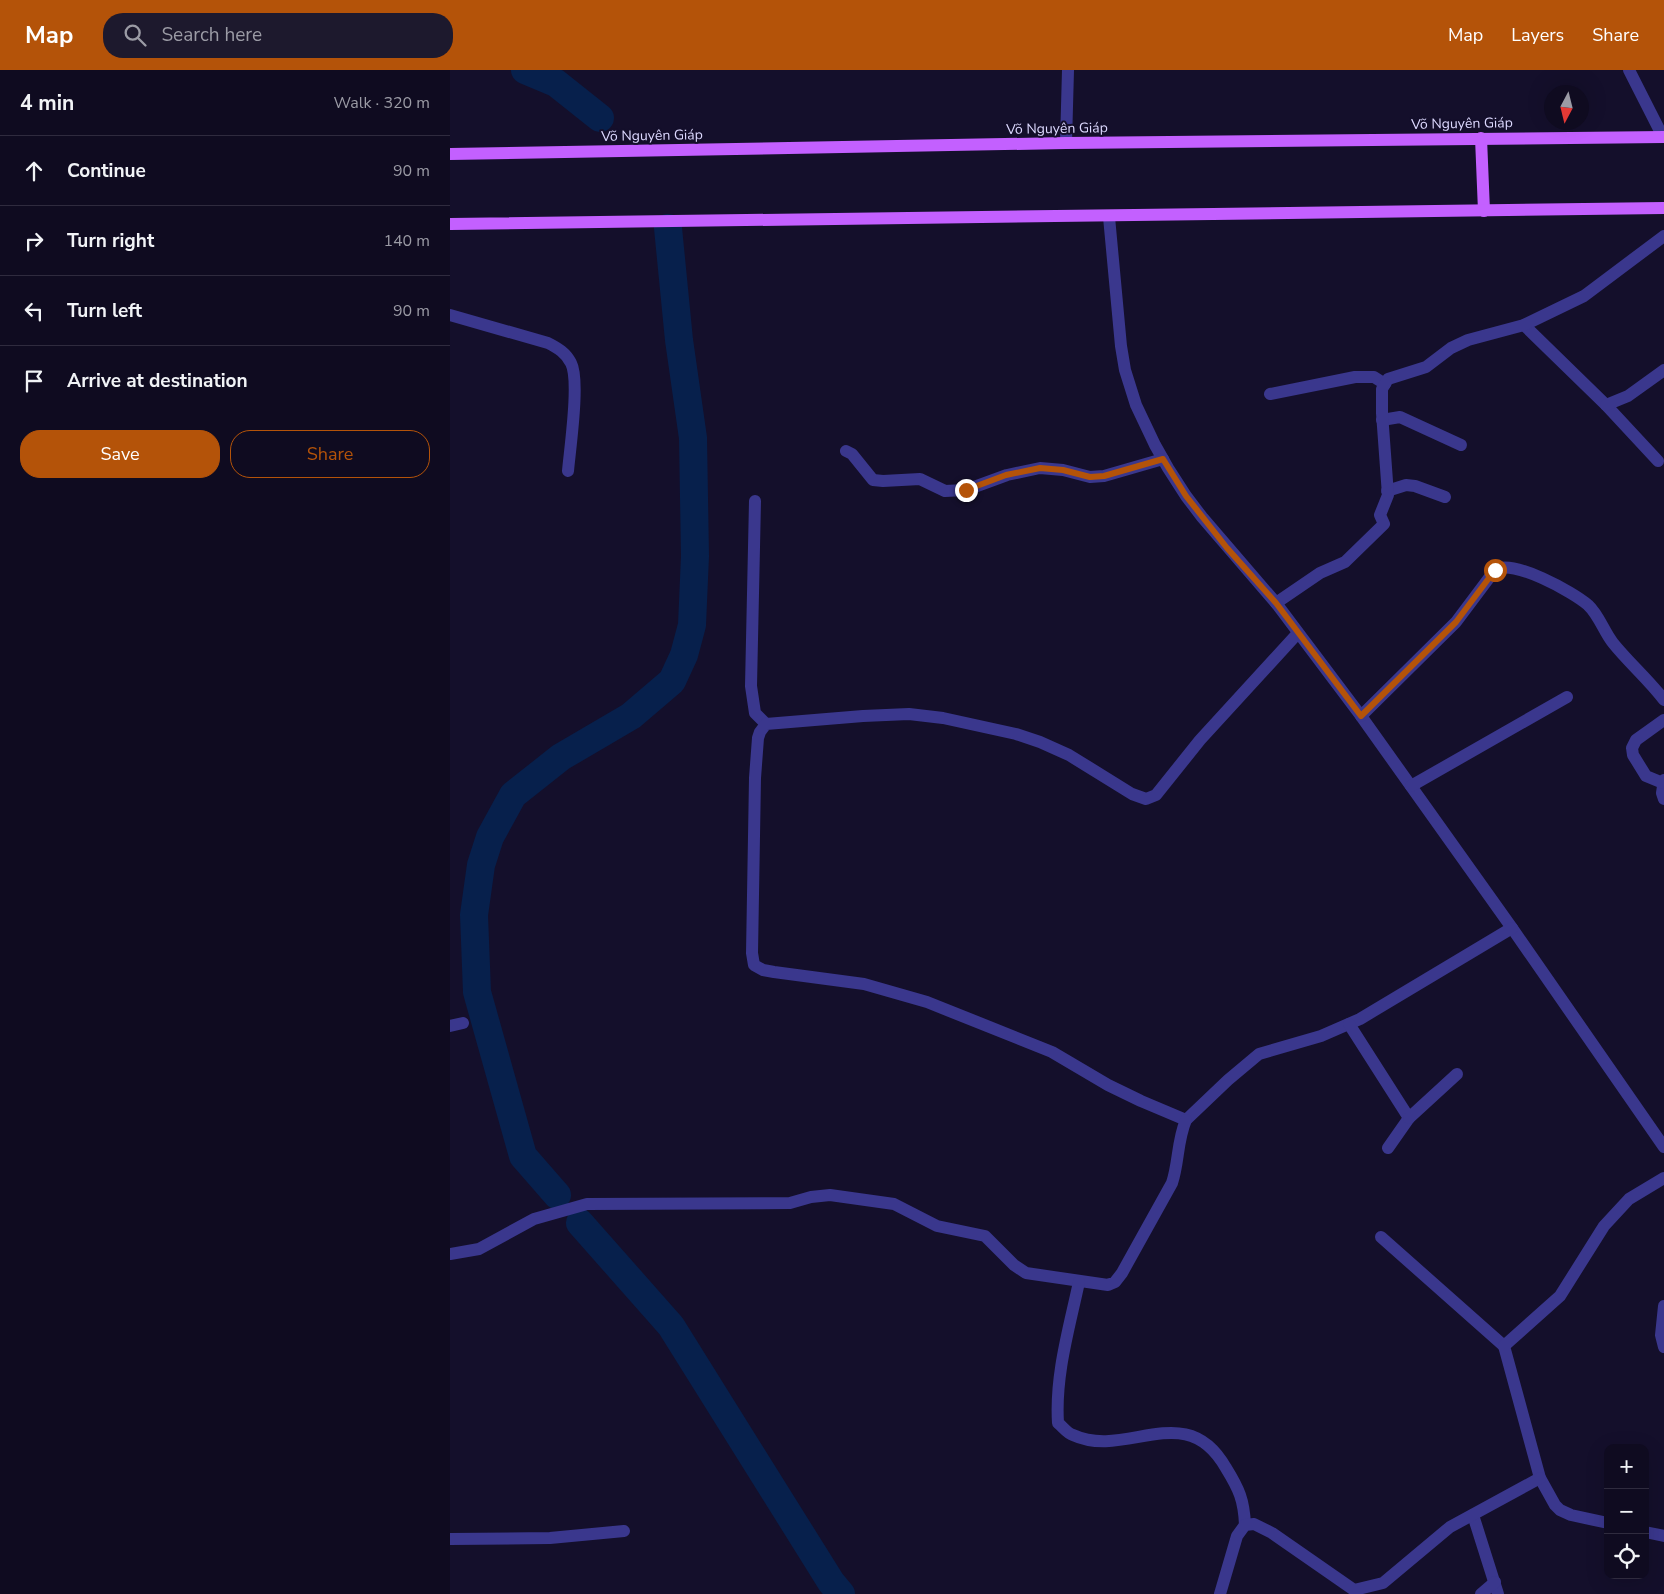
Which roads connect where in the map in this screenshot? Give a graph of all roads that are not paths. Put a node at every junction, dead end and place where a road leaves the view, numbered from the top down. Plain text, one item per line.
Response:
1 (1068, 70) edge
2 (1629, 70) edge
3 (1664, 136) edge
4 (1481, 138) junction
5 (1066, 143) junction
6 (450, 154) edge
7 (1664, 208) edge
8 (1484, 211) junction
9 (1109, 217) junction
10 (450, 224) edge
11 (1664, 236) edge
12 (450, 315) edge
13 (1524, 326) junction
14 (1664, 370) edge
15 (1385, 384) junction
16 (1270, 394) dead end
17 (1606, 405) junction
18 (1382, 420) junction
19 (1460, 445) dead end
20 (846, 451) dead end
21 (1163, 459) junction
22 (1658, 461) dead end
23 (568, 470) dead end
24 (1388, 491) junction
25 (1445, 497) dead end
26 (755, 501) dead end
27 (1276, 603) junction
28 (1298, 633) junction
29 (1567, 696) dead end
30 (1664, 700) edge
31 (1361, 716) junction
32 (1664, 720) edge
33 (766, 724) junction
34 (1663, 782) edge
35 (1411, 786) junction
36 (1664, 799) edge
37 (1512, 928) junction
38 (463, 1023) dead end
39 (1349, 1024) junction
40 (450, 1026) edge
41 (1456, 1074) dead end
42 (1409, 1118) junction
43 (1186, 1120) junction
44 (1388, 1148) dead end
45 (1664, 1148) edge
46 (1664, 1178) edge
47 (1381, 1238) dead end
48 (450, 1254) edge
49 (1079, 1282) junction
50 (1664, 1306) edge
51 (1504, 1346) junction
52 (1664, 1347) edge
53 (1540, 1478) junction
54 (1473, 1515) junction
55 (1604, 1522) edge
56 (1245, 1525) junction
57 (624, 1531) dead end
58 (1649, 1533) edge
59 (1664, 1536) edge
60 (450, 1539) edge
61 (1497, 1588) edge
62 (1220, 1594) edge
63 (1481, 1594) edge

1 - 5 street
2 - 3 street
3 - 4 main road, Võ Nguyên Giáp
4 - 5 main road, Võ Nguyên Giáp
4 - 8 main road
5 - 6 main road, Võ Nguyên Giáp
7 - 8 main road
8 - 9 main road
9 - 10 main road
9 - 21 street
11 - 13 street
12 - 23 street
13 - 15 street
13 - 17 street
14 - 17 street
15 - 16 street
15 - 18 street
17 - 22 street
18 - 19 street
18 - 24 street
20 - 21 street
21 - 27 street
24 - 25 street
24 - 27 street
26 - 33 street
27 - 28 street
28 - 31 street
28 - 33 street
29 - 35 street
30 - 31 street
31 - 35 street
32 - 34 street
33 - 43 street
34 - 36 street
35 - 37 street
37 - 39 street
37 - 45 street
38 - 40 street
39 - 42 street
39 - 43 street
41 - 42 street
42 - 44 street
43 - 49 street
46 - 51 street
47 - 51 street
48 - 49 street
49 - 56 street
50 - 52 street
51 - 53 street
53 - 54 street
53 - 55 street
54 - 56 street
54 - 61 street
56 - 62 street
57 - 60 street
58 - 59 street
61 - 63 street

